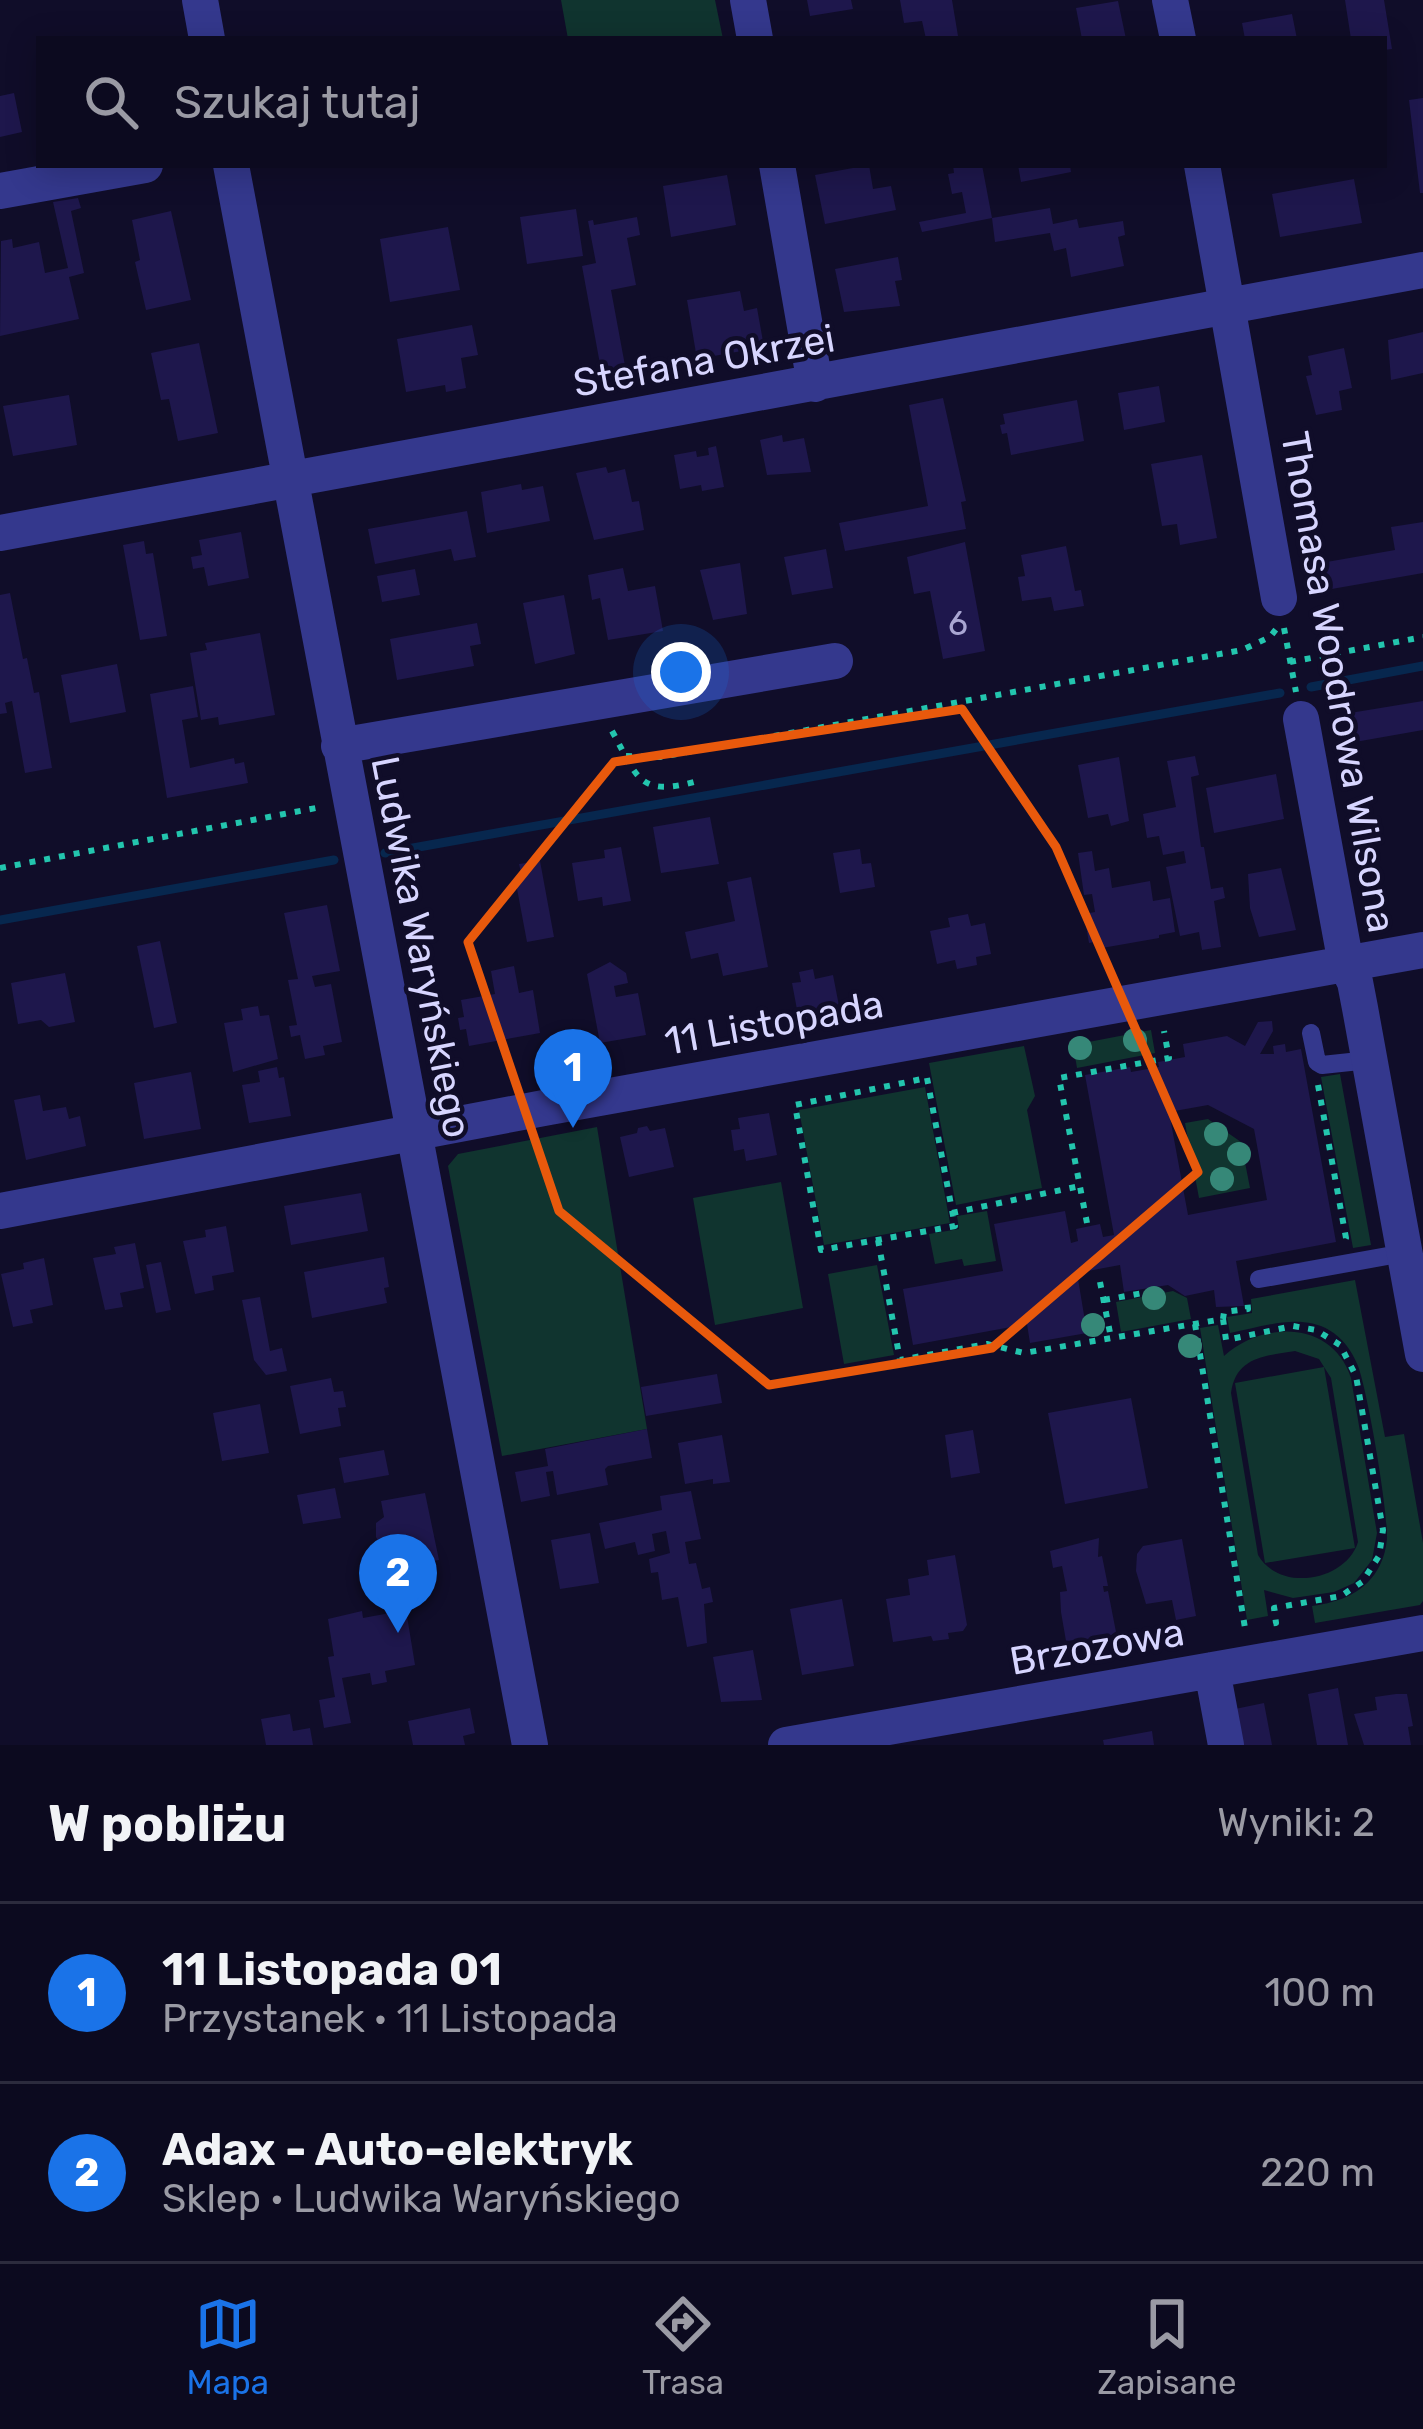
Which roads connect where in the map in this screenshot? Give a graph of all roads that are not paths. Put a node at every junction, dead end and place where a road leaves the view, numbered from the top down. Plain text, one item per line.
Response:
1 (200, 0) edge
2 (748, 0) edge
3 (1170, 0) edge
4 (207, 36) edge
5 (754, 36) edge
6 (1177, 36) edge
7 (128, 168) edge
8 (232, 168) edge
9 (778, 168) edge
10 (1203, 168) edge
11 (0, 191) edge
12 (1423, 270) edge
13 (1228, 306) junction
14 (815, 384) junction
15 (288, 481) junction
16 (0, 533) edge
17 (1281, 609) road end
18 (836, 661) dead end
19 (1301, 719) road end
20 (340, 746) junction
21 (1423, 950) edge
22 (1346, 964) junction
23 (1311, 1034) dead end
24 (1369, 1060) junction
25 (413, 1133) junction
26 (0, 1211) edge
27 (1404, 1253) junction
28 (1259, 1280) road end
29 (1423, 1354) edge
30 (1423, 1633) edge
31 (1212, 1670) junction
32 (530, 1745) edge
33 (786, 1745) edge
34 (1226, 1745) edge

1 - 4 street
2 - 5 street
3 - 6 street
7 - 11 street
8 - 15 street, Ludwika Waryńskiego
9 - 14 street
10 - 13 street, Thomasa Woodrowa Wilsona
12 - 13 street, Stefana Okrzei
13 - 14 street, Stefana Okrzei
13 - 17 street, Thomasa Woodrowa Wilsona
14 - 15 street, Stefana Okrzei
15 - 16 street, Stefana Okrzei
15 - 20 street, Ludwika Waryńskiego
18 - 20 street
19 - 22 street, Thomasa Woodrowa Wilsona
20 - 25 street, Ludwika Waryńskiego
21 - 22 street, 11 Listopada
22 - 24 street, Thomasa Woodrowa Wilsona
22 - 25 street, 11 Listopada
23 - 24 lane
24 - 27 street, Thomasa Woodrowa Wilsona
25 - 26 street, 11 Listopada
25 - 32 street, Ludwika Waryńskiego
27 - 28 lane
27 - 29 street, Thomasa Woodrowa Wilsona
30 - 31 street, Brzozowa
31 - 33 street, Brzozowa
31 - 34 street

